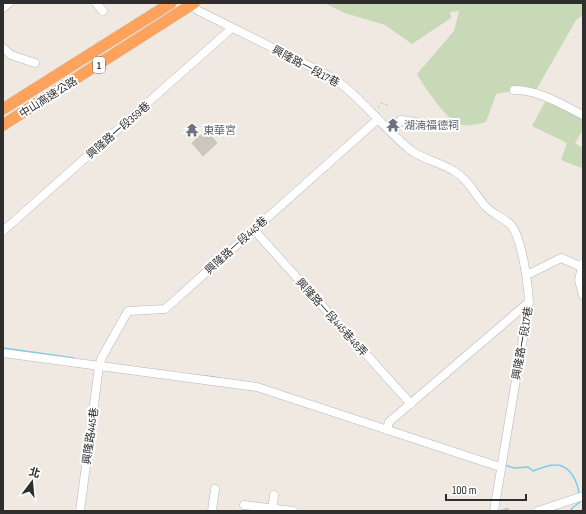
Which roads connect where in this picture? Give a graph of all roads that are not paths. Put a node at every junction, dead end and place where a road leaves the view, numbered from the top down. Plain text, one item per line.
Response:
1 (9, 3) edge
2 (96, 3) edge
3 (171, 3) edge
4 (196, 7) edge
5 (3, 8) edge
6 (103, 11) dead end
7 (232, 28) junction
8 (3, 48) edge
9 (35, 63) dead end
10 (514, 90) dead end
11 (3, 109) edge
12 (583, 115) edge
13 (375, 118) junction
14 (3, 125) edge
15 (444, 126) dead end
16 (391, 132) junction
17 (254, 230) junction
18 (3, 231) edge
19 (582, 265) edge
20 (527, 275) junction
21 (583, 295) edge
22 (529, 302) junction
23 (3, 353) edge
24 (100, 364) junction
25 (411, 404) junction
26 (388, 428) junction
27 (501, 465) junction
28 (215, 490) dead end
29 (274, 495) dead end
30 (580, 497) edge
31 (244, 505) dead end
32 (272, 510) edge
33 (80, 511) edge
34 (212, 511) edge
35 (293, 511) edge
36 (494, 511) edge
37 (538, 511) edge

1 - 5 street
2 - 6 street
3 - 11 highway, 中山高速公路 / 1
4 - 7 street, 興隆路一段17巷
4 - 14 highway, 中山高速公路 / 1
7 - 13 street, 興隆路一段17巷
7 - 18 street, 興隆路一段359巷
8 - 9 street
10 - 12 street
13 - 16 street, 興隆路一段17巷
13 - 17 street, 興隆路一段445巷
15 - 16 street
16 - 20 street, 興隆路一段17巷
17 - 24 street, 興隆路一段445巷
17 - 25 street, 興隆路一段445巷48弄
19 - 20 street
19 - 21 street
20 - 22 street, 興隆路一段17巷
22 - 25 street
22 - 27 street, 興隆路一段17巷
23 - 24 street
24 - 26 street
24 - 33 street, 興隆路445巷
25 - 26 street
26 - 27 street
27 - 36 street, 興隆路一段17巷
28 - 34 street
29 - 32 street
30 - 37 street
31 - 32 street
32 - 35 street

